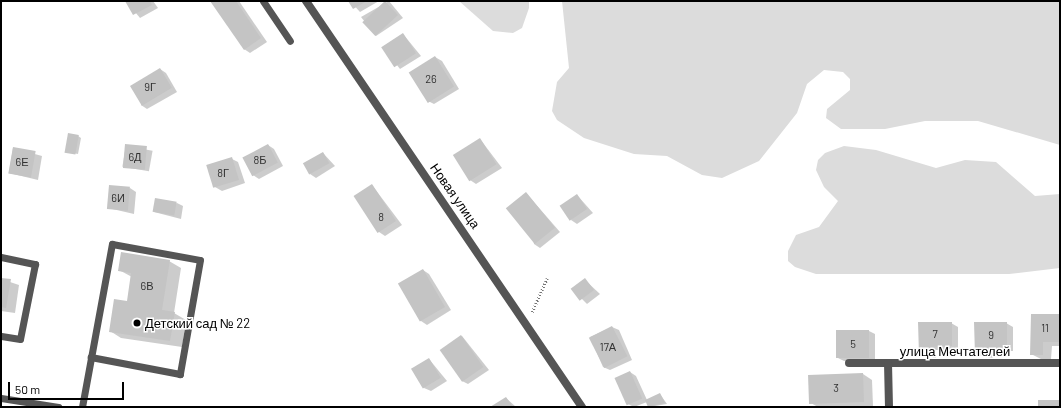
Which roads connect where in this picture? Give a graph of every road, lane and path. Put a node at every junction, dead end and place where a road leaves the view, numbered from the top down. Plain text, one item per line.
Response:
1 (263, 1) edge
2 (306, 1) edge
3 (290, 41) dead end
4 (1, 257) edge
5 (547, 278) dead end
6 (526, 321) junction
7 (1, 336) edge
8 (91, 357) junction
9 (849, 363) dead end
10 (888, 363) junction
11 (1060, 364) edge
12 (1, 398) edge
13 (58, 407) edge
14 (82, 407) edge
15 (582, 407) edge
16 (890, 407) edge

1 - 3 lane
2 - 6 street, Новая улица
4 - 7 lane
5 - 6 path
6 - 15 street, Новая улица
8 - 8 lane
8 - 14 lane
9 - 10 street, улица Мечтателей
10 - 11 street, улица Мечтателей
10 - 16 street
12 - 13 lane

